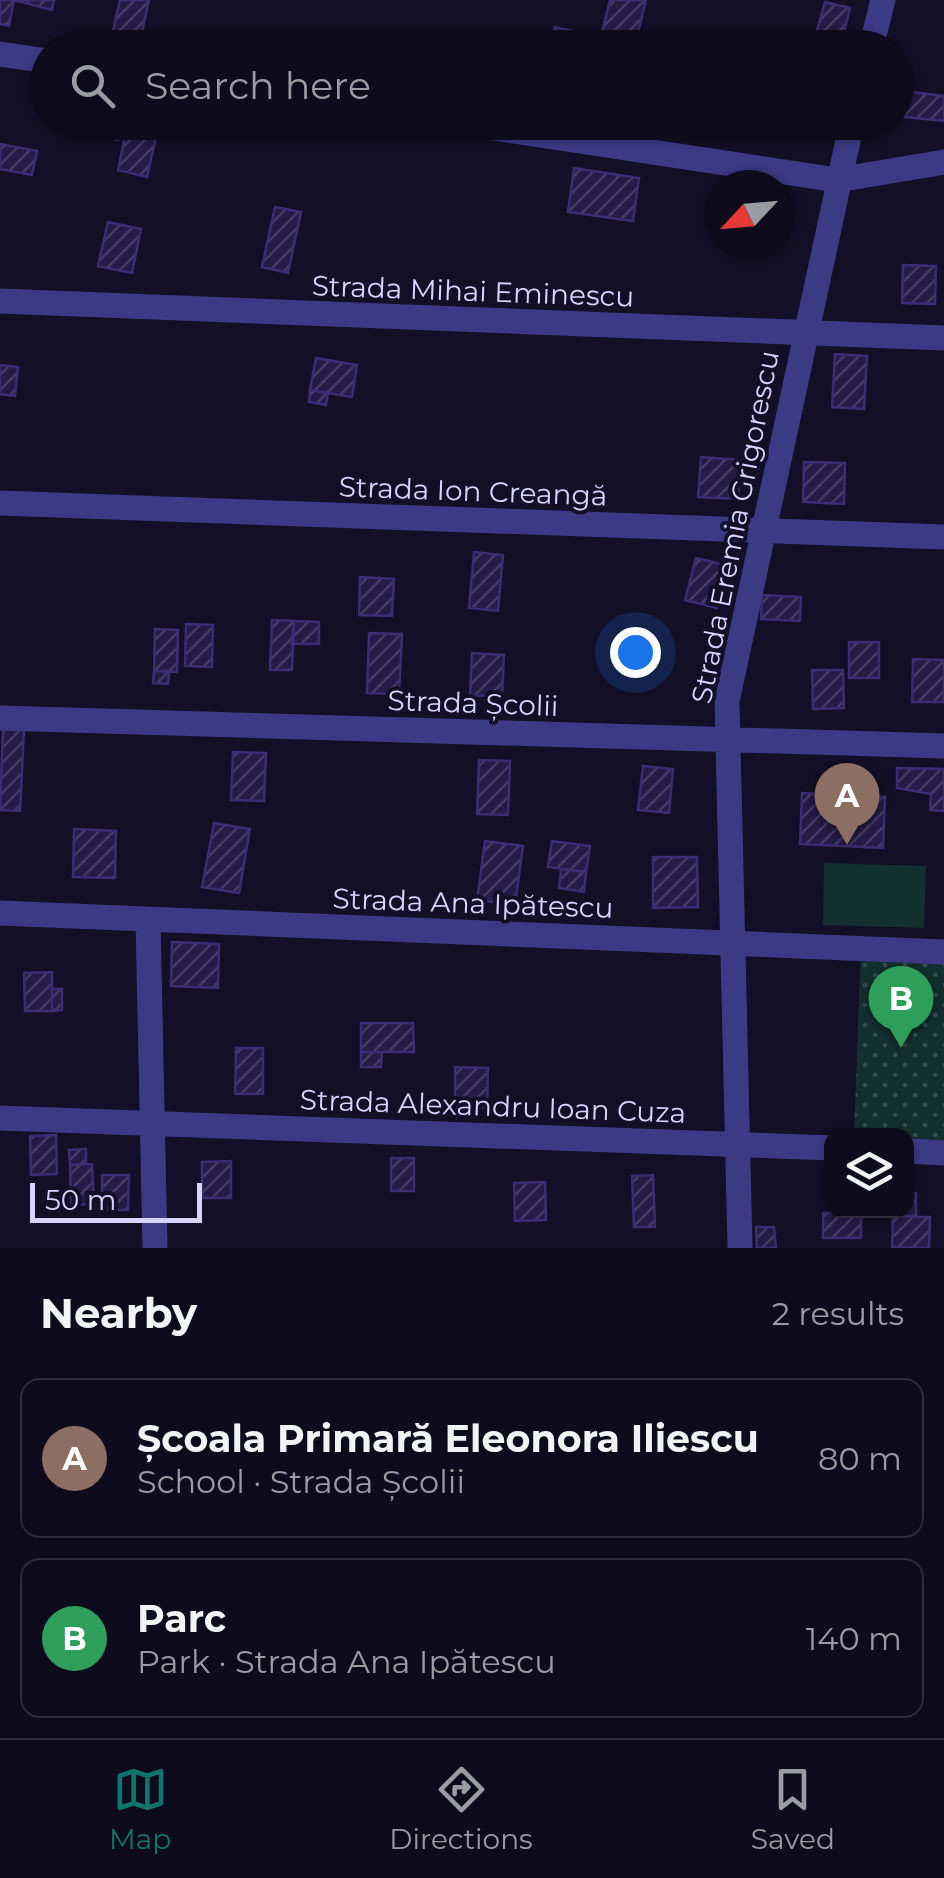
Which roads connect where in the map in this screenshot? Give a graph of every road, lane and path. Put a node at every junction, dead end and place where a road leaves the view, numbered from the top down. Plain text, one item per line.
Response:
1 (883, 0) edge
2 (876, 30) edge
3 (0, 54) edge
4 (30, 58) edge
5 (573, 140) edge
6 (847, 140) edge
7 (944, 162) edge
8 (837, 180) junction
9 (0, 301) edge
10 (804, 336) junction
11 (944, 338) edge
12 (0, 503) edge
13 (763, 533) junction
14 (944, 538) edge
15 (0, 718) edge
16 (726, 740) junction
17 (944, 746) edge
18 (0, 913) edge
19 (148, 920) junction
20 (732, 944) junction
21 (944, 952) edge
22 (0, 1118) edge
23 (152, 1124) junction
24 (738, 1144) junction
25 (824, 1148) edge
26 (914, 1151) edge
27 (944, 1153) edge
28 (155, 1248) edge
29 (740, 1248) edge

1 - 2 street
3 - 4 street
5 - 8 street
6 - 8 street, Strada Eremia Grigorescu
7 - 8 street
8 - 10 street, Strada Eremia Grigorescu
9 - 10 street, Strada Mihai Eminescu
10 - 11 street, Strada Mihai Eminescu
10 - 13 street, Strada Eremia Grigorescu
12 - 13 street, Strada Ion Creangă
13 - 14 street, Strada Ion Creangă
13 - 16 street, Strada Eremia Grigorescu
15 - 16 street, Strada Școlii
16 - 17 street, Strada Școlii
16 - 20 street, Strada Eremia Grigorescu
18 - 19 street, Strada Ana Ipătescu
19 - 20 street, Strada Ana Ipătescu
19 - 23 street
20 - 21 street, Strada Ana Ipătescu
20 - 24 street, Strada Eremia Grigorescu
22 - 23 street, Strada Alexandru Ioan Cuza
23 - 24 street, Strada Alexandru Ioan Cuza
23 - 28 street
24 - 25 street, Strada Alexandru Ioan Cuza
24 - 29 street, Strada Eremia Grigorescu
26 - 27 street

